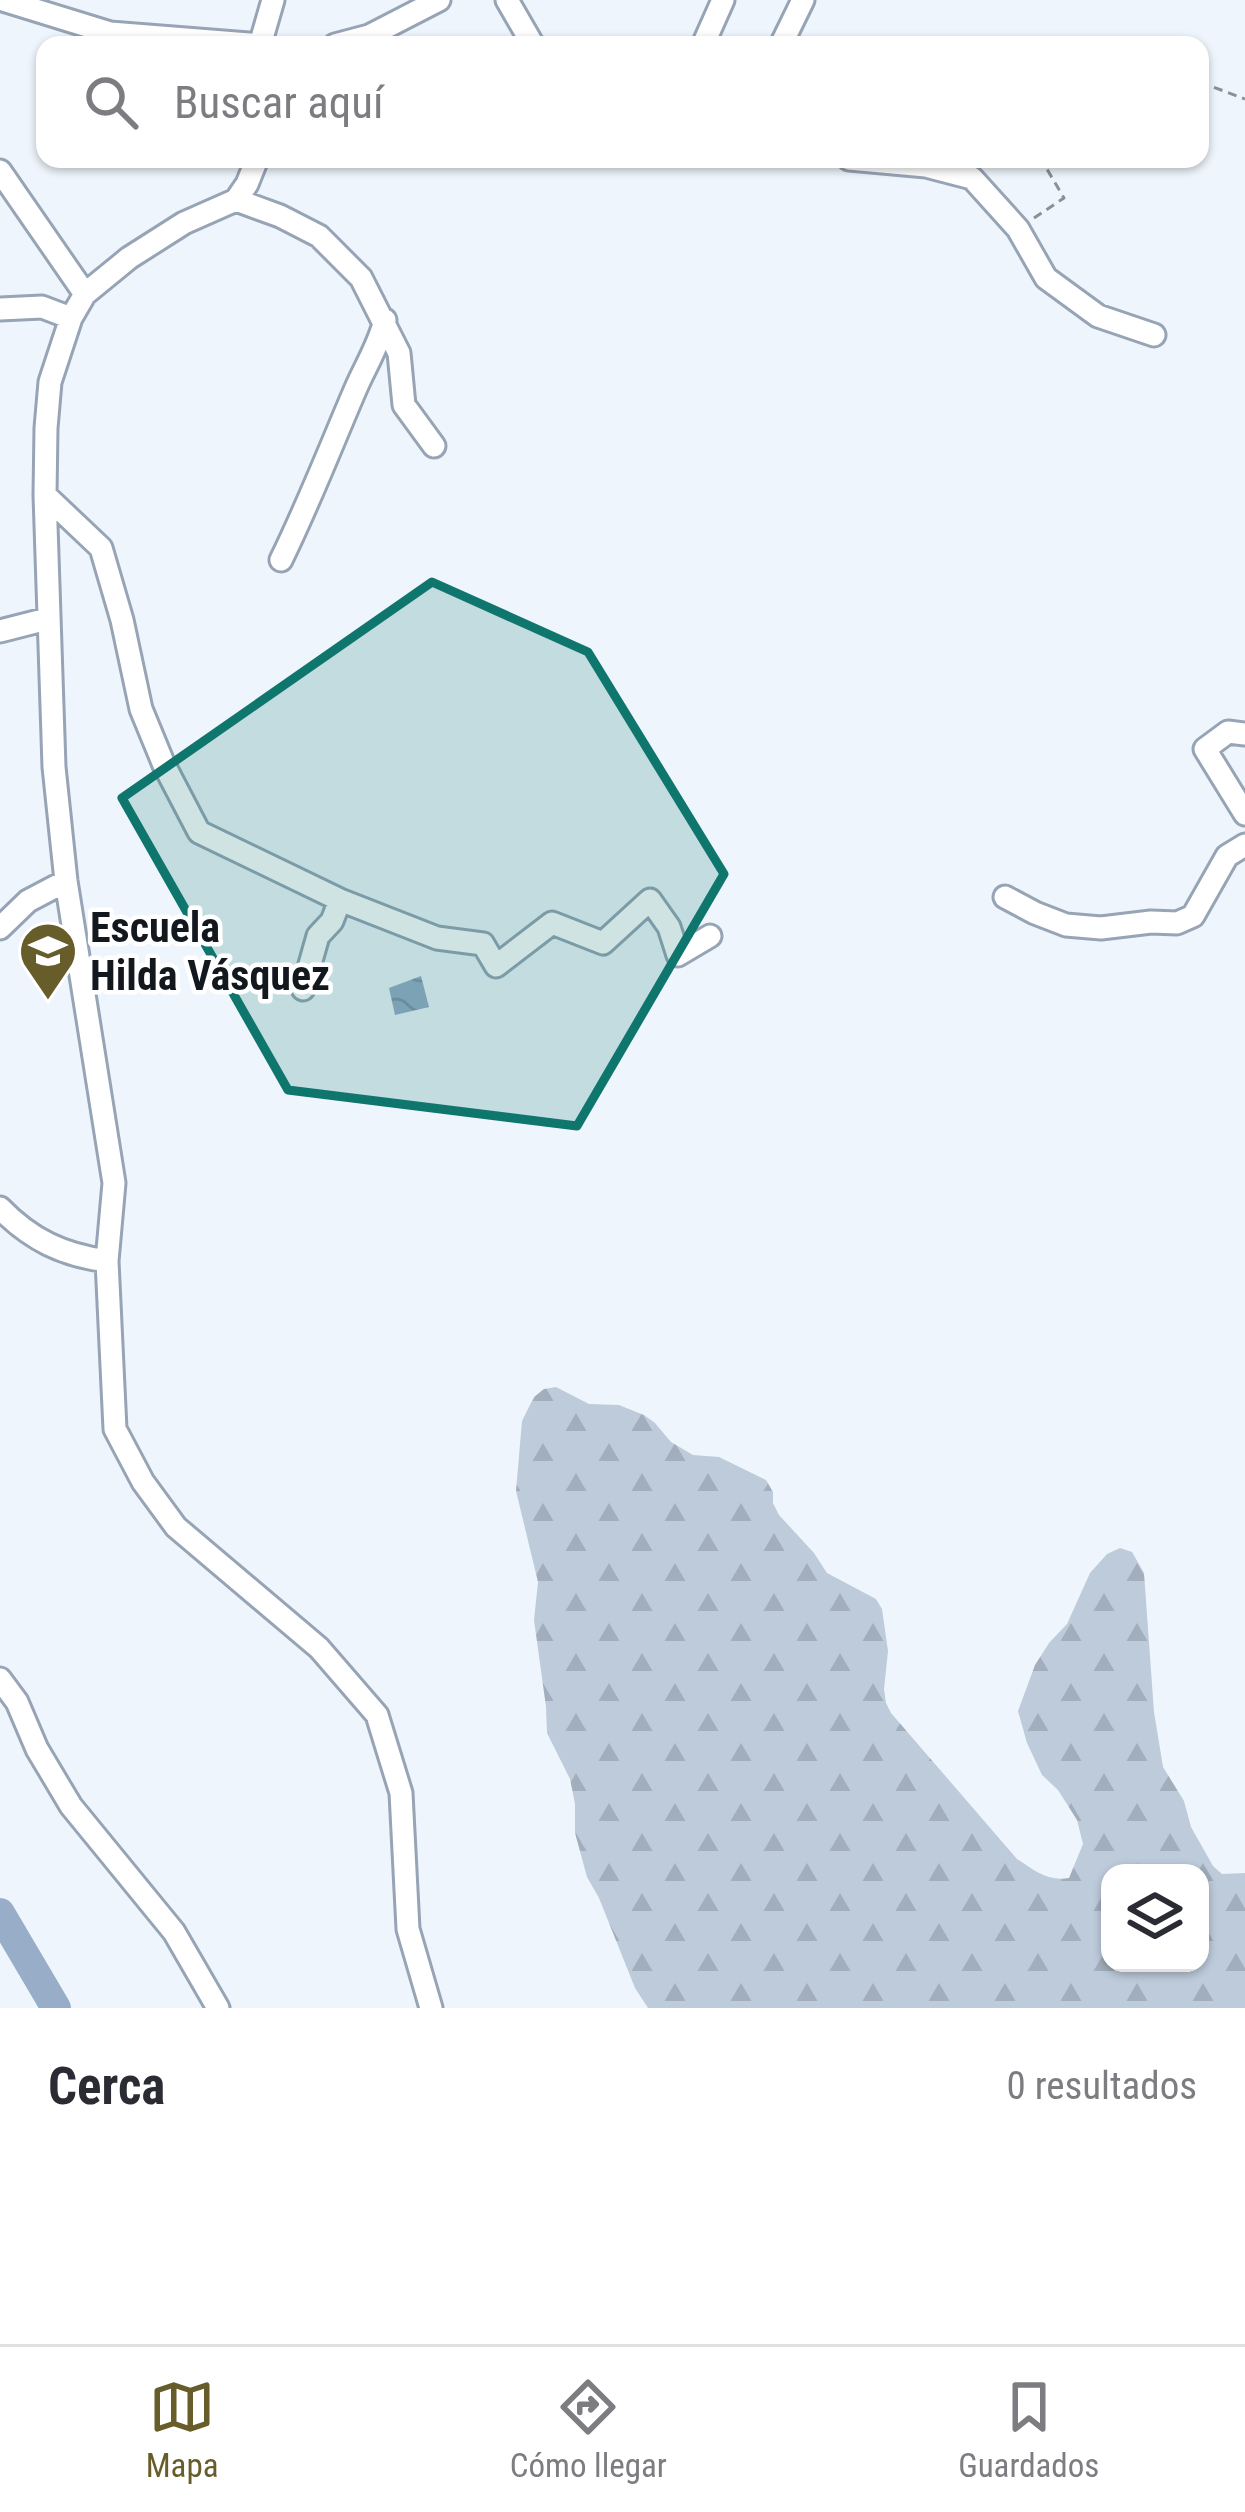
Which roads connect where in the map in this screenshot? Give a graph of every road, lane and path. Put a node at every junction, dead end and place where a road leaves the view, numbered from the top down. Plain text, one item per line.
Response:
1 (3, 0) edge
2 (273, 0) edge
3 (439, 0) edge
4 (507, 0) edge
5 (723, 0) edge
6 (802, 0) edge
7 (156, 36) edge
8 (263, 36) edge
9 (371, 36) edge
10 (527, 36) edge
11 (707, 36) edge
12 (785, 36) edge
13 (1209, 85) edge
14 (1245, 99) edge
15 (254, 168) edge
16 (934, 168) edge
17 (1046, 168) edge
18 (0, 172) edge
19 (236, 200) junction
20 (1018, 229) junction
21 (85, 294) junction
22 (0, 309) edge
23 (71, 318) junction
24 (385, 320) junction
25 (1154, 335) dead end
26 (434, 446) dead end
27 (45, 495) junction
28 (281, 560) dead end
29 (47, 619) junction
30 (0, 631) edge
31 (1245, 734) edge
32 (1245, 814) edge
33 (1245, 845) edge
34 (66, 880) junction
35 (1005, 897) dead end
36 (340, 900) junction
37 (0, 928) edge
38 (710, 936) dead end
39 (303, 989) dead end
40 (0, 1208) edge
41 (107, 1261) junction
42 (0, 1679) edge
43 (218, 2008) edge
44 (431, 2008) edge

1 - 7 street
2 - 8 street
3 - 9 street
4 - 10 street
5 - 11 street
6 - 12 street
13 - 14 path
15 - 19 street
16 - 20 street
17 - 20 path
18 - 21 street
19 - 21 street
19 - 24 street
20 - 25 street
21 - 23 street
22 - 23 street
23 - 27 street
24 - 26 street
24 - 28 street
27 - 29 street
27 - 36 street
29 - 30 street
29 - 34 street
31 - 32 street
33 - 35 street
34 - 37 street
34 - 41 street
36 - 38 street
36 - 39 street
40 - 41 street
41 - 44 street
42 - 43 street

